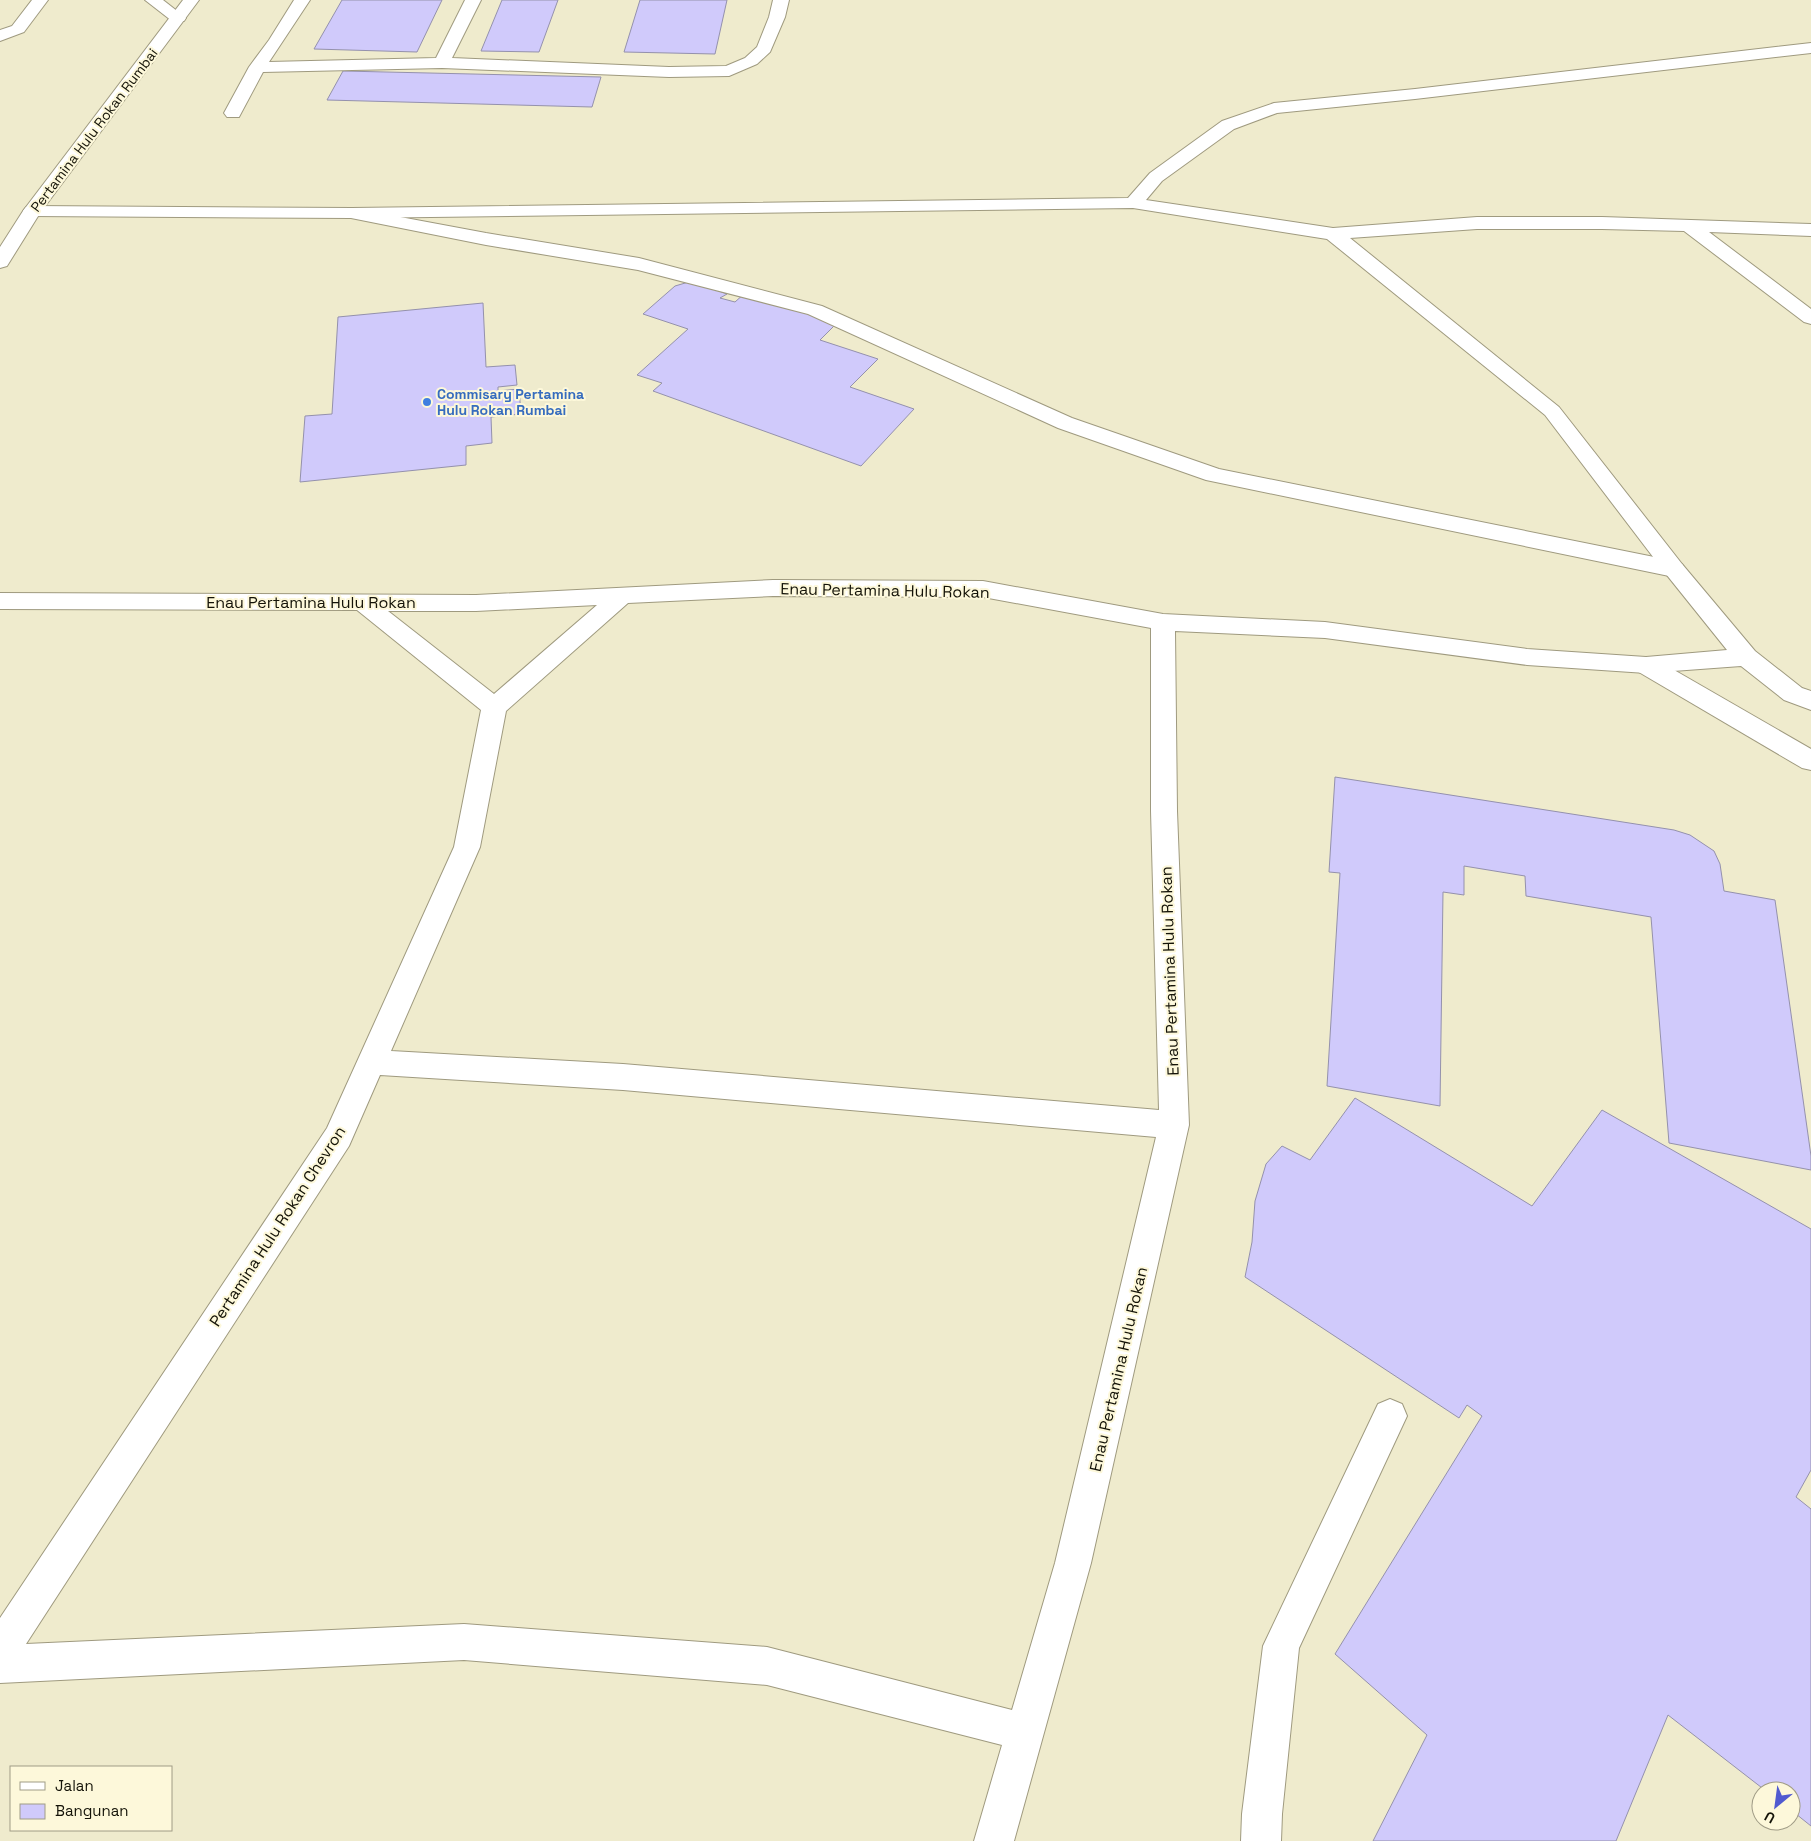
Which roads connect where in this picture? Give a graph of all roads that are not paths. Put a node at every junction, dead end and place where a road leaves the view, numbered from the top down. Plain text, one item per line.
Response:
1 (40, 0) edge
2 (154, 0) edge
3 (191, 0) edge
4 (302, 0) edge
5 (473, 0) edge
6 (781, 0) edge
7 (178, 18) junction
8 (0, 36) edge
9 (1811, 48) edge
10 (442, 63) junction
11 (257, 67) junction
12 (233, 113) dead end
13 (1133, 203) junction
14 (32, 211) junction
15 (352, 213) junction
16 (1690, 227) junction
17 (1811, 230) edge
18 (1333, 234) junction
19 (0, 262) edge
20 (1811, 318) edge
21 (1674, 569) junction
22 (622, 596) junction
23 (0, 601) edge
24 (360, 602) junction
25 (1163, 622) junction
26 (1746, 657) junction
27 (1646, 666) junction
28 (1811, 701) edge
29 (494, 707) junction
30 (1811, 760) edge
31 (371, 1062) junction
32 (1174, 1125) junction
33 (1390, 1416) dead end
34 (0, 1652) edge
35 (0, 1664) edge
36 (1025, 1732) junction
37 (994, 1841) edge
38 (1261, 1841) edge

1 - 8 street
2 - 7 street
3 - 7 street, Pertamina Hulu Rokan Rumbai
4 - 11 street
5 - 10 street
6 - 10 street
7 - 14 street, Pertamina Hulu Rokan Rumbai
9 - 13 street
10 - 11 street
11 - 12 street
13 - 15 street
13 - 18 street
14 - 15 street
14 - 19 street, Pertamina Hulu Rokan Rumbai
15 - 21 street
16 - 17 street
16 - 18 street
16 - 20 street
18 - 21 street
21 - 26 street
22 - 24 street, Enau Pertamina Hulu Rokan
22 - 25 street, Enau Pertamina Hulu Rokan
22 - 29 street
23 - 24 street, Enau Pertamina Hulu Rokan
24 - 29 street
25 - 27 street
25 - 32 street, Enau Pertamina Hulu Rokan
26 - 27 street
26 - 28 street
27 - 30 street
29 - 31 street, Pertamina Hulu Rokan Chevron
31 - 32 street
31 - 34 street, Pertamina Hulu Rokan Chevron
32 - 36 street, Enau Pertamina Hulu Rokan
33 - 38 street
35 - 36 street
36 - 37 street, Enau Pertamina Hulu Rokan

